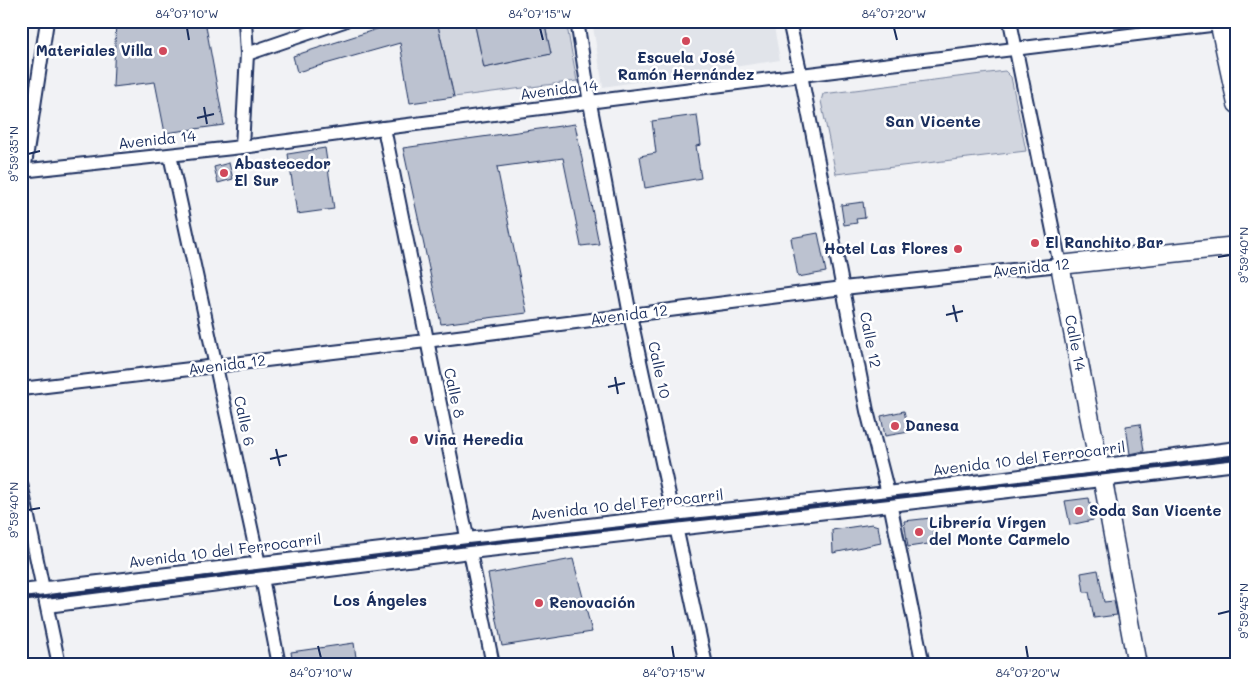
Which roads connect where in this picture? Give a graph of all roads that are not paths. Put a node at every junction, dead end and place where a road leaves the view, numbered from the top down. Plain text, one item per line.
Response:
1 (47, 21) edge
2 (245, 21) edge
3 (344, 21) edge
4 (577, 21) edge
5 (789, 21) edge
6 (1010, 21) edge
7 (1224, 28) edge
8 (1015, 49) junction
9 (247, 54) junction
10 (801, 75) junction
11 (590, 102) junction
12 (1237, 104) edge
13 (384, 128) junction
14 (242, 147) junction
15 (170, 155) junction
16 (23, 171) edge
17 (1237, 246) edge
18 (1060, 265) junction
19 (843, 288) junction
20 (630, 315) junction
21 (426, 341) junction
22 (216, 366) junction
23 (21, 389) edge
24 (1237, 448) edge
25 (1237, 464) edge
26 (1101, 473) junction
27 (21, 484) edge
28 (889, 499) junction
29 (674, 515) junction
30 (677, 529) junction
31 (467, 539) junction
32 (470, 552) junction
33 (258, 563) junction
34 (262, 578) junction
35 (43, 589) junction
36 (21, 591) edge
37 (47, 606) junction
38 (59, 665) edge
39 (279, 665) edge
40 (493, 665) edge
41 (706, 665) edge
42 (923, 665) edge
43 (1137, 665) edge

1 - 16 street
2 - 9 street
3 - 9 street
4 - 11 street, Calle 10
5 - 10 street, Calle 12
6 - 8 street, Calle 14
7 - 8 street, Avenida 14
7 - 12 main road
8 - 10 street, Avenida 14
8 - 18 street, Calle 14
9 - 14 street
10 - 11 street, Avenida 14
10 - 19 street, Calle 12
11 - 13 street, Avenida 14
11 - 20 street, Calle 10
13 - 14 street, Avenida 14
13 - 21 street, Calle 8
14 - 15 street, Avenida 14
15 - 16 street, Avenida 14
15 - 22 street, Calle 6
17 - 18 main road, Avenida 12
18 - 19 street, Avenida 12
18 - 26 main road, Calle 14
19 - 20 street, Avenida 12
19 - 28 street, Calle 12
20 - 21 street, Avenida 12
20 - 29 street, Calle 10
21 - 22 street, Avenida 12
21 - 31 street, Calle 8
22 - 23 street, Avenida 12
22 - 33 street, Calle 6
24 - 26 street, Avenida 10 del Ferrocarril
25 - 26 street, Avenida 10 del Ferrocarril
26 - 28 street, Avenida 10 del Ferrocarril
26 - 43 main road, Calle 14
27 - 35 street
28 - 29 street, Avenida 10 del Ferrocarril
28 - 30 street, Avenida 10 del Ferrocarril
28 - 42 street, Calle 12
29 - 30 street, Calle 10
29 - 31 street, Avenida 10 del Ferrocarril
30 - 32 street, Avenida 10 del Ferrocarril
30 - 41 street, Calle 10
31 - 32 street, Calle 8
31 - 33 street, Avenida 10 del Ferrocarril
32 - 34 street, Avenida 10 del Ferrocarril
32 - 40 street, Calle 8
33 - 34 street, Calle 6
33 - 35 street, Avenida 10 del Ferrocarril
34 - 37 street, Avenida 10 del Ferrocarril
34 - 39 street, Calle 6
35 - 36 street, Avenida 10 del Ferrocarril
35 - 37 street
37 - 38 street

